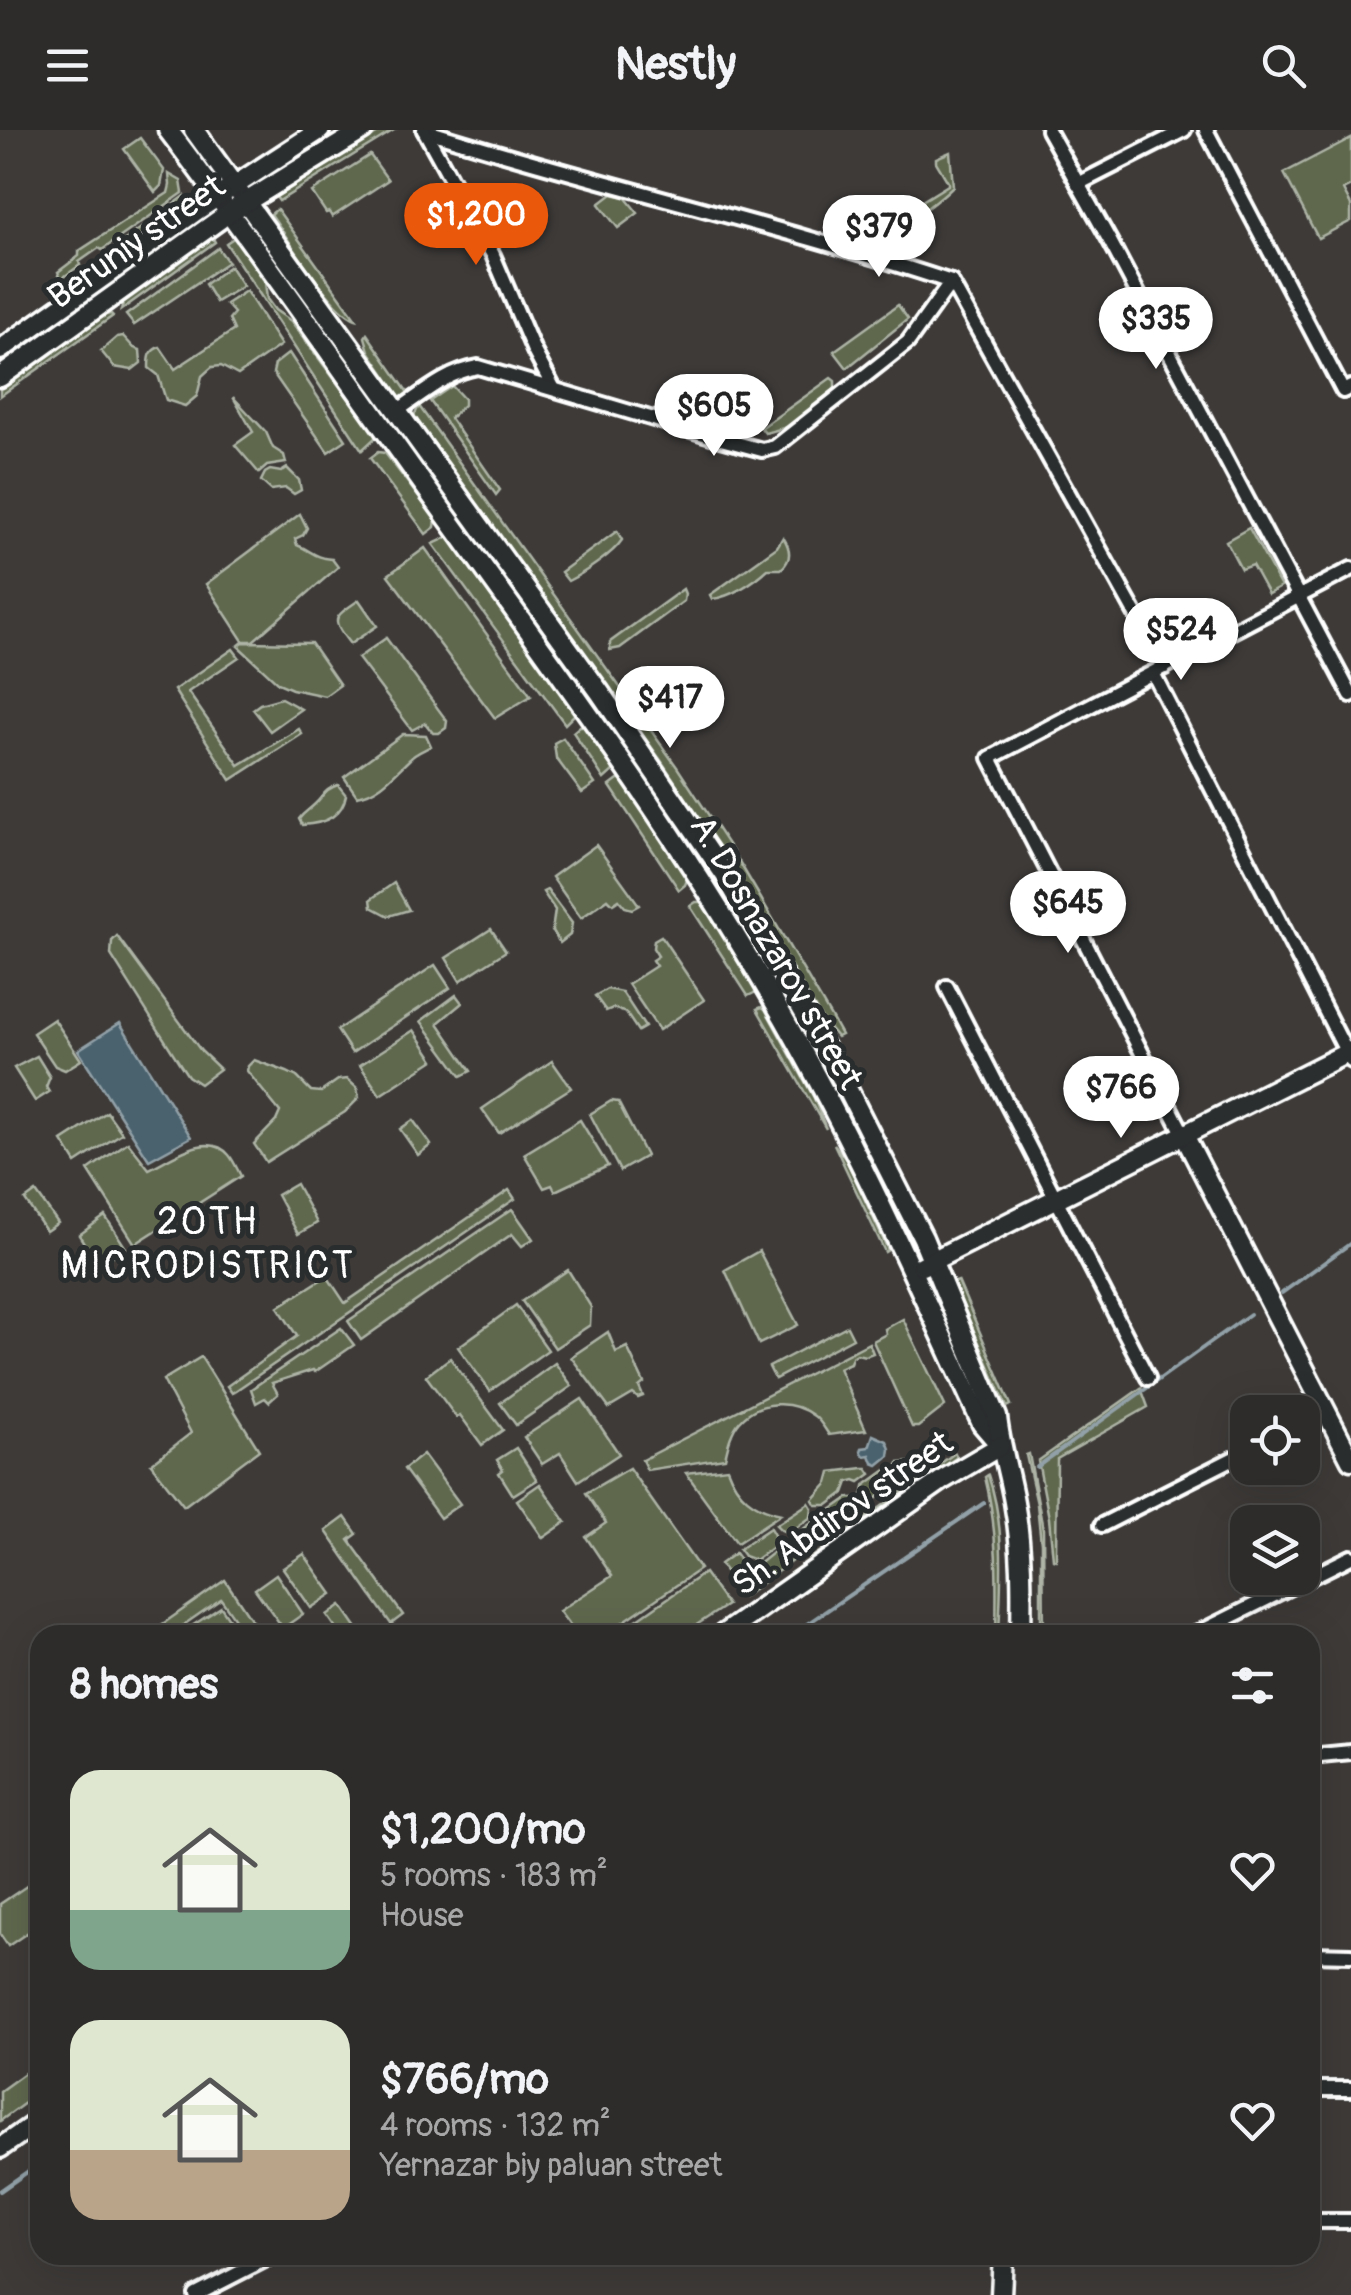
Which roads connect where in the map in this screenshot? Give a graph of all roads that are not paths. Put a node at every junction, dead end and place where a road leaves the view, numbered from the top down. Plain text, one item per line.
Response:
1 (168, 130) edge
2 (194, 130) edge
3 (320, 130) edge
4 (363, 130) edge
5 (424, 130) edge
6 (1048, 130) edge
7 (1184, 130) edge
8 (1206, 130) edge
9 (212, 156) junction
10 (259, 168) junction
11 (197, 169) junction
12 (1078, 184) junction
13 (234, 185) junction
14 (271, 186) junction
15 (218, 196) junction
16 (247, 201) junction
17 (230, 212) junction
18 (187, 218) junction
19 (263, 223) junction
20 (247, 234) junction
21 (199, 235) junction
22 (950, 282) junction
23 (0, 350) edge
24 (0, 377) edge
25 (1351, 387) edge
26 (554, 389) junction
27 (397, 411) junction
28 (1351, 569) edge
29 (1299, 596) junction
30 (1159, 670) junction
31 (1351, 695) edge
32 (947, 987) dead end
33 (1350, 1056) edge
34 (1184, 1136) junction
35 (1058, 1199) junction
36 (933, 1260) junction
37 (912, 1271) junction
38 (1148, 1378) dead end
39 (1326, 1411) junction
40 (1320, 1414) edge
41 (1000, 1446) junction
42 (1230, 1460) edge
43 (1351, 1460) edge
44 (1102, 1525) dead end
45 (1351, 1556) edge
46 (736, 1625) edge
47 (1020, 1625) edge
48 (1214, 1625) edge
49 (1351, 1752) edge
50 (1320, 1755) edge
51 (1320, 1954) edge
52 (1351, 1954) edge
53 (1320, 2089) edge
54 (1351, 2089) edge
55 (30, 2127) edge
56 (0, 2148) edge
57 (1320, 2221) edge
58 (1351, 2221) edge
59 (254, 2265) edge
60 (1002, 2265) edge
61 (196, 2295) edge
62 (1002, 2295) edge

1 - 11 main road, A. Dosnazarov street
2 - 9 main road, A. Dosnazarov street
3 - 10 main road, Beruniy street
4 - 14 main road, Beruniy street
5 - 22 street
5 - 26 street
6 - 12 street
7 - 12 street
8 - 25 street
9 - 11 main road
9 - 13 main road, A. Dosnazarov street
10 - 13 main road, Beruniy street
10 - 14 main road
11 - 15 main road, A. Dosnazarov street
12 - 29 street
13 - 15 main road, Beruniy street
13 - 16 main road, A. Dosnazarov street
14 - 16 main road, Beruniy street
15 - 17 main road, A. Dosnazarov street
15 - 18 main road, Beruniy street
16 - 17 main road, Beruniy street
16 - 19 main road, A. Dosnazarov street
17 - 20 main road, A. Dosnazarov street
17 - 21 main road, Beruniy street
18 - 21 main road
18 - 23 main road, Beruniy street
19 - 20 main road
19 - 27 main road, A. Dosnazarov street
20 - 37 main road, A. Dosnazarov street
21 - 24 main road, Beruniy street
22 - 26 street
22 - 30 street
26 - 27 street
27 - 36 main road, A. Dosnazarov street
28 - 29 street
29 - 30 street
29 - 31 street
30 - 33 street
30 - 34 street
32 - 35 street
33 - 34 main road
34 - 35 main road
34 - 39 main road
35 - 36 main road
35 - 38 street
36 - 37 main road
36 - 41 main road, A. Dosnazarov street
37 - 41 main road, A. Dosnazarov street
39 - 40 street
39 - 43 main road
41 - 46 main road, Sh. Abdirov street
41 - 47 main road, A. Dosnazarov street
42 - 44 street
45 - 48 street
49 - 50 street
51 - 52 street
53 - 54 street
55 - 56 main road
57 - 58 street
59 - 61 street
60 - 62 main road

